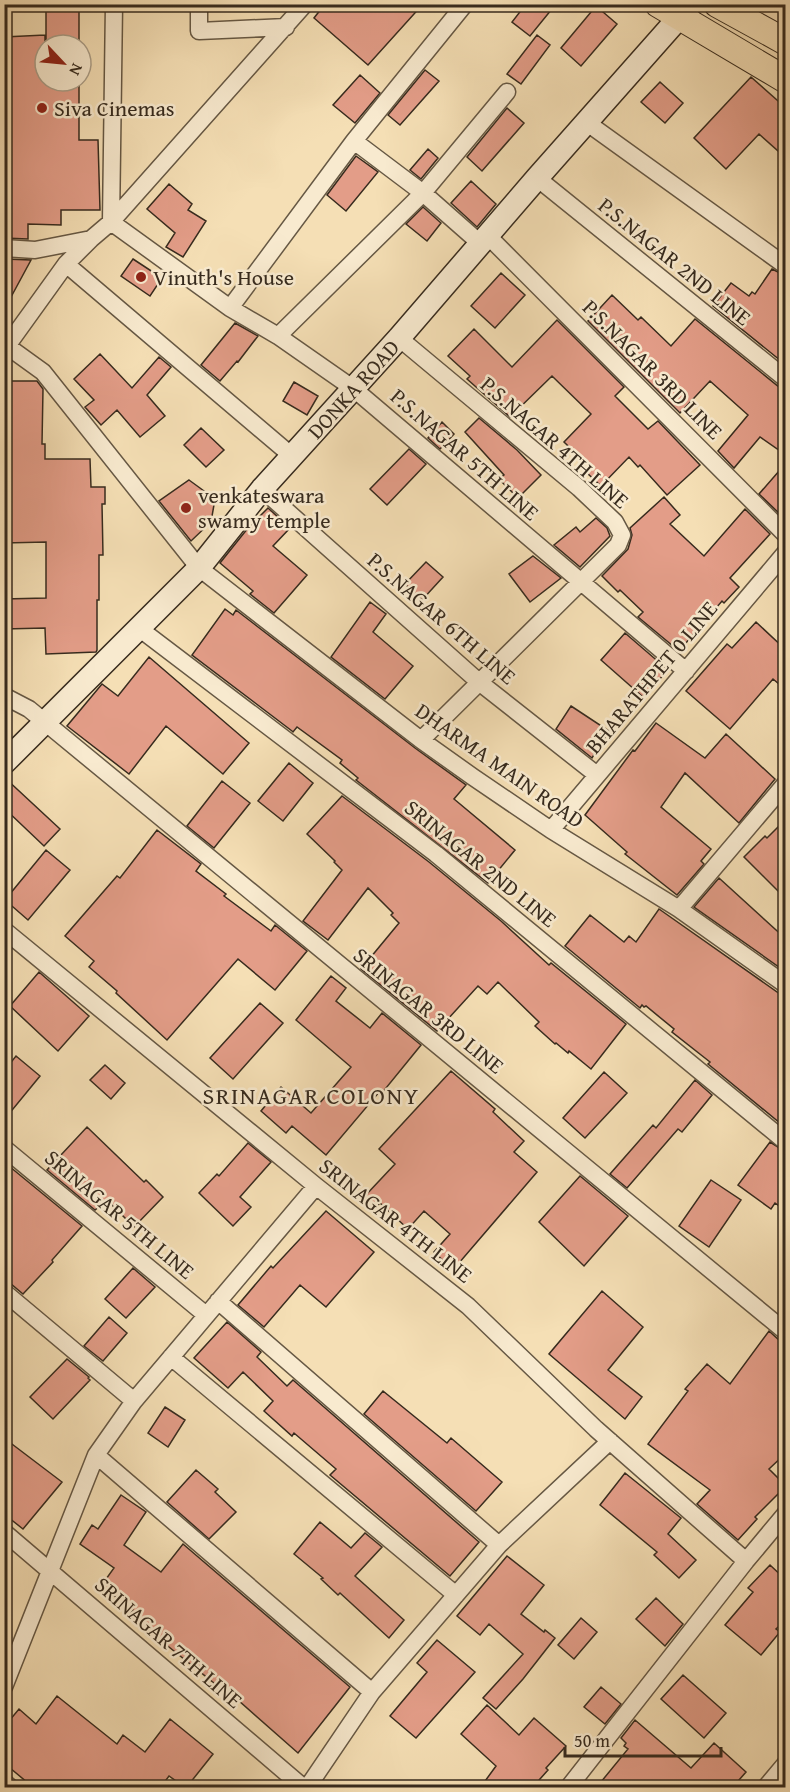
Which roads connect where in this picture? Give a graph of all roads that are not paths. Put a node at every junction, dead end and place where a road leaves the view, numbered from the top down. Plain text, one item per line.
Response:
1 (114, 4) edge
2 (199, 4) edge
3 (305, 4) edge
4 (465, 4) edge
5 (658, 4) edge
6 (717, 4) edge
7 (686, 11) edge
8 (286, 27) junction
9 (786, 42) edge
10 (786, 80) edge
11 (507, 92) dead end
12 (586, 122) junction
13 (354, 141) junction
14 (537, 178) junction
15 (423, 193) junction
16 (111, 222) junction
17 (91, 239) junction
18 (484, 240) junction
19 (4, 248) edge
20 (66, 264) junction
21 (786, 266) edge
22 (230, 308) junction
23 (278, 336) junction
24 (399, 338) junction
25 (5, 346) edge
26 (786, 379) edge
27 (354, 389) junction
28 (292, 456) junction
29 (262, 489) junction
30 (786, 535) edge
31 (786, 552) edge
32 (199, 568) junction
33 (579, 582) junction
34 (140, 629) junction
35 (686, 670) junction
36 (479, 682) junction
37 (4, 696) edge
38 (44, 723) junction
39 (421, 740) junction
40 (4, 764) edge
41 (597, 775) junction
42 (786, 783) edge
43 (551, 830) junction
44 (679, 909) junction
45 (4, 930) edge
46 (786, 985) edge
47 (786, 1142) edge
48 (4, 1148) edge
49 (316, 1186) junction
50 (4, 1292) edge
51 (218, 1301) junction
52 (206, 1315) junction
53 (786, 1332) edge
54 (171, 1358) junction
55 (134, 1401) junction
56 (610, 1441) junction
57 (96, 1455) junction
58 (786, 1513) edge
59 (4, 1532) edge
60 (499, 1545) junction
61 (746, 1561) junction
62 (51, 1570) junction
63 (456, 1595) junction
64 (4, 1687) edge
65 (372, 1692) junction
66 (786, 1763) edge
67 (4, 1782) edge
68 (11, 1788) edge
69 (306, 1788) edge
70 (568, 1788) edge
71 (765, 1788) edge

1 - 16 street
2 - 8 street
3 - 8 street
4 - 13 street
5 - 7 main road
6 - 9 main road
7 - 10 main road
7 - 12 street, DONKA ROAD
8 - 16 street
11 - 15 street
12 - 14 street, DONKA ROAD
12 - 21 street
13 - 15 street, P.S.NAGAR 3RD LINE
13 - 22 street
14 - 18 street, DONKA ROAD
14 - 26 street, P.S.NAGAR 2ND LINE
15 - 18 street, P.S.NAGAR 3RD LINE
15 - 23 street
16 - 17 street
16 - 22 street, P.S.NAGAR 5TH LINE
17 - 19 street
17 - 20 street
18 - 24 street, DONKA ROAD
18 - 30 street, P.S.NAGAR 3RD LINE
20 - 25 street
20 - 28 street
22 - 23 street, P.S.NAGAR 5TH LINE
23 - 27 street, P.S.NAGAR 5TH LINE
24 - 27 street, DONKA ROAD
24 - 33 street, P.S.NAGAR 4TH LINE
25 - 32 street, DHARMA MAIN ROAD
27 - 28 street, DONKA ROAD
27 - 33 street, P.S.NAGAR 5TH LINE
28 - 29 street, DONKA ROAD
29 - 32 street, DONKA ROAD
29 - 36 street, P.S.NAGAR 6TH LINE
31 - 35 street, BHARATHPET 0 LINE
32 - 34 street, DONKA ROAD
32 - 39 street, DHARMA MAIN ROAD
33 - 35 street, P.S.NAGAR 5TH LINE
33 - 36 street, P.S.NAGAR 4TH LINE
34 - 38 street, DONKA ROAD
34 - 47 street, SRINAGAR 2ND LINE
35 - 41 street, BHARATHPET 0 LINE
36 - 39 street, P.S.NAGAR 4TH LINE
36 - 41 street, P.S.NAGAR 6TH LINE
37 - 38 street, SRINAGAR 3RD LINE
38 - 40 street, DONKA ROAD
38 - 53 street, SRINAGAR 3RD LINE
39 - 43 street, DHARMA MAIN ROAD
41 - 43 street, BHARATHPET 0 LINE
42 - 44 street
43 - 44 street, DHARMA MAIN ROAD
44 - 46 street, DHARMA MAIN ROAD
45 - 49 street, SRINAGAR 4TH LINE
48 - 52 street, SRINAGAR 5TH LINE
49 - 51 street
49 - 56 street, SRINAGAR 4TH LINE
50 - 55 street
51 - 52 street
51 - 60 street
52 - 54 street
54 - 55 street
54 - 63 street
55 - 57 street
56 - 60 street
56 - 61 street, SRINAGAR 4TH LINE
57 - 62 street
57 - 65 street
58 - 61 street
59 - 62 street, SRINAGAR 7TH LINE
60 - 63 street
61 - 70 street
62 - 64 street
62 - 69 street, SRINAGAR 7TH LINE
63 - 65 street
65 - 69 street
66 - 71 street
67 - 68 street

